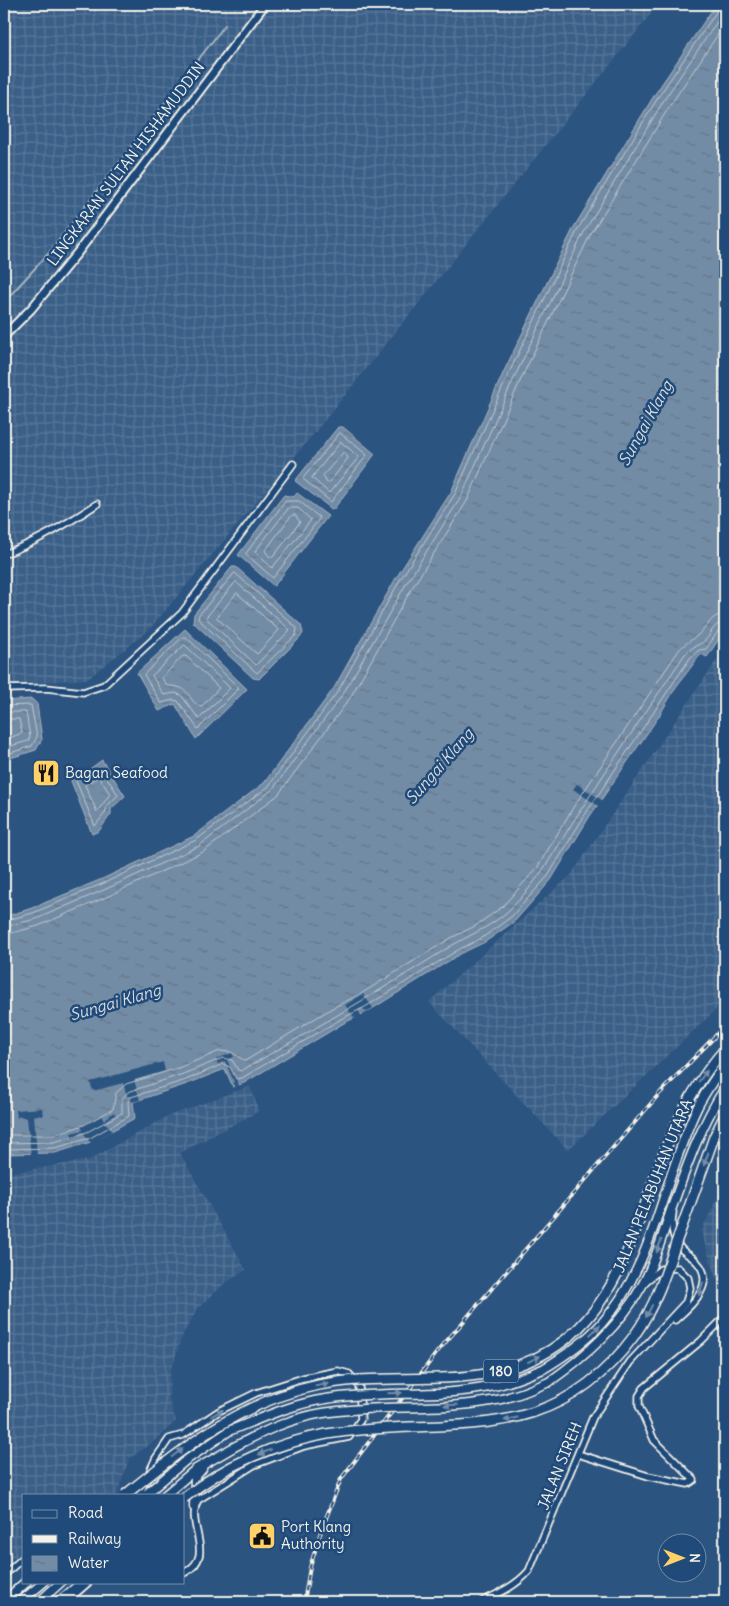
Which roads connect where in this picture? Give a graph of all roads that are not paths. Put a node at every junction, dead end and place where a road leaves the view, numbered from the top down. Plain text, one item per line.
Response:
1 (265, 4) edge
2 (4, 336) edge
3 (293, 464) dead end
4 (96, 504) dead end
5 (4, 554) edge
6 (4, 689) edge
7 (725, 1049) edge
8 (725, 1063) edge
9 (725, 1088) edge
10 (725, 1115) edge
11 (675, 1201) junction
12 (643, 1284) junction
13 (725, 1317) edge
14 (662, 1331) junction
15 (578, 1454) junction
16 (217, 1457) junction
17 (126, 1494) edge
18 (139, 1494) edge
19 (146, 1494) edge
20 (166, 1494) edge
21 (185, 1497) edge
22 (194, 1507) junction
23 (22, 1559) edge
24 (185, 1572) edge
25 (4, 1575) edge
26 (24, 1584) edge
27 (42, 1584) edge
28 (59, 1584) edge
29 (81, 1584) edge
30 (87, 1584) edge
31 (4, 1602) edge
32 (20, 1602) edge
33 (39, 1602) edge
34 (59, 1602) edge
35 (66, 1602) edge
36 (480, 1602) edge

1 - 2 street, LINGKARAN SULTAN HISHAMUDDIN
3 - 6 street
4 - 5 street
17 -> 7 main road, 180, bridge
19 -> 8 main road, JALAN PELABUHAN UTARA, bridge
9 - 11 main road, JALAN PELABUHAN UTARA
10 -> 21 main road, bridge
11 -> 12 main road, JALAN PELABUHAN UTARA
11 -> 14 street
12 - 14 street
12 -> 16 main road, JALAN PELABUHAN UTARA, bridge
13 - 15 street
14 - 15 street, JALAN SIREH
15 - 36 street, JALAN SIREH
16 - 20 main road, JALAN PELABUHAN UTARA
16 - 22 main road
18 -> 22 street
22 - 24 street
23 - 25 street
26 - 31 main road
27 - 32 main road
28 - 33 main road
29 - 34 main road
30 - 35 street

